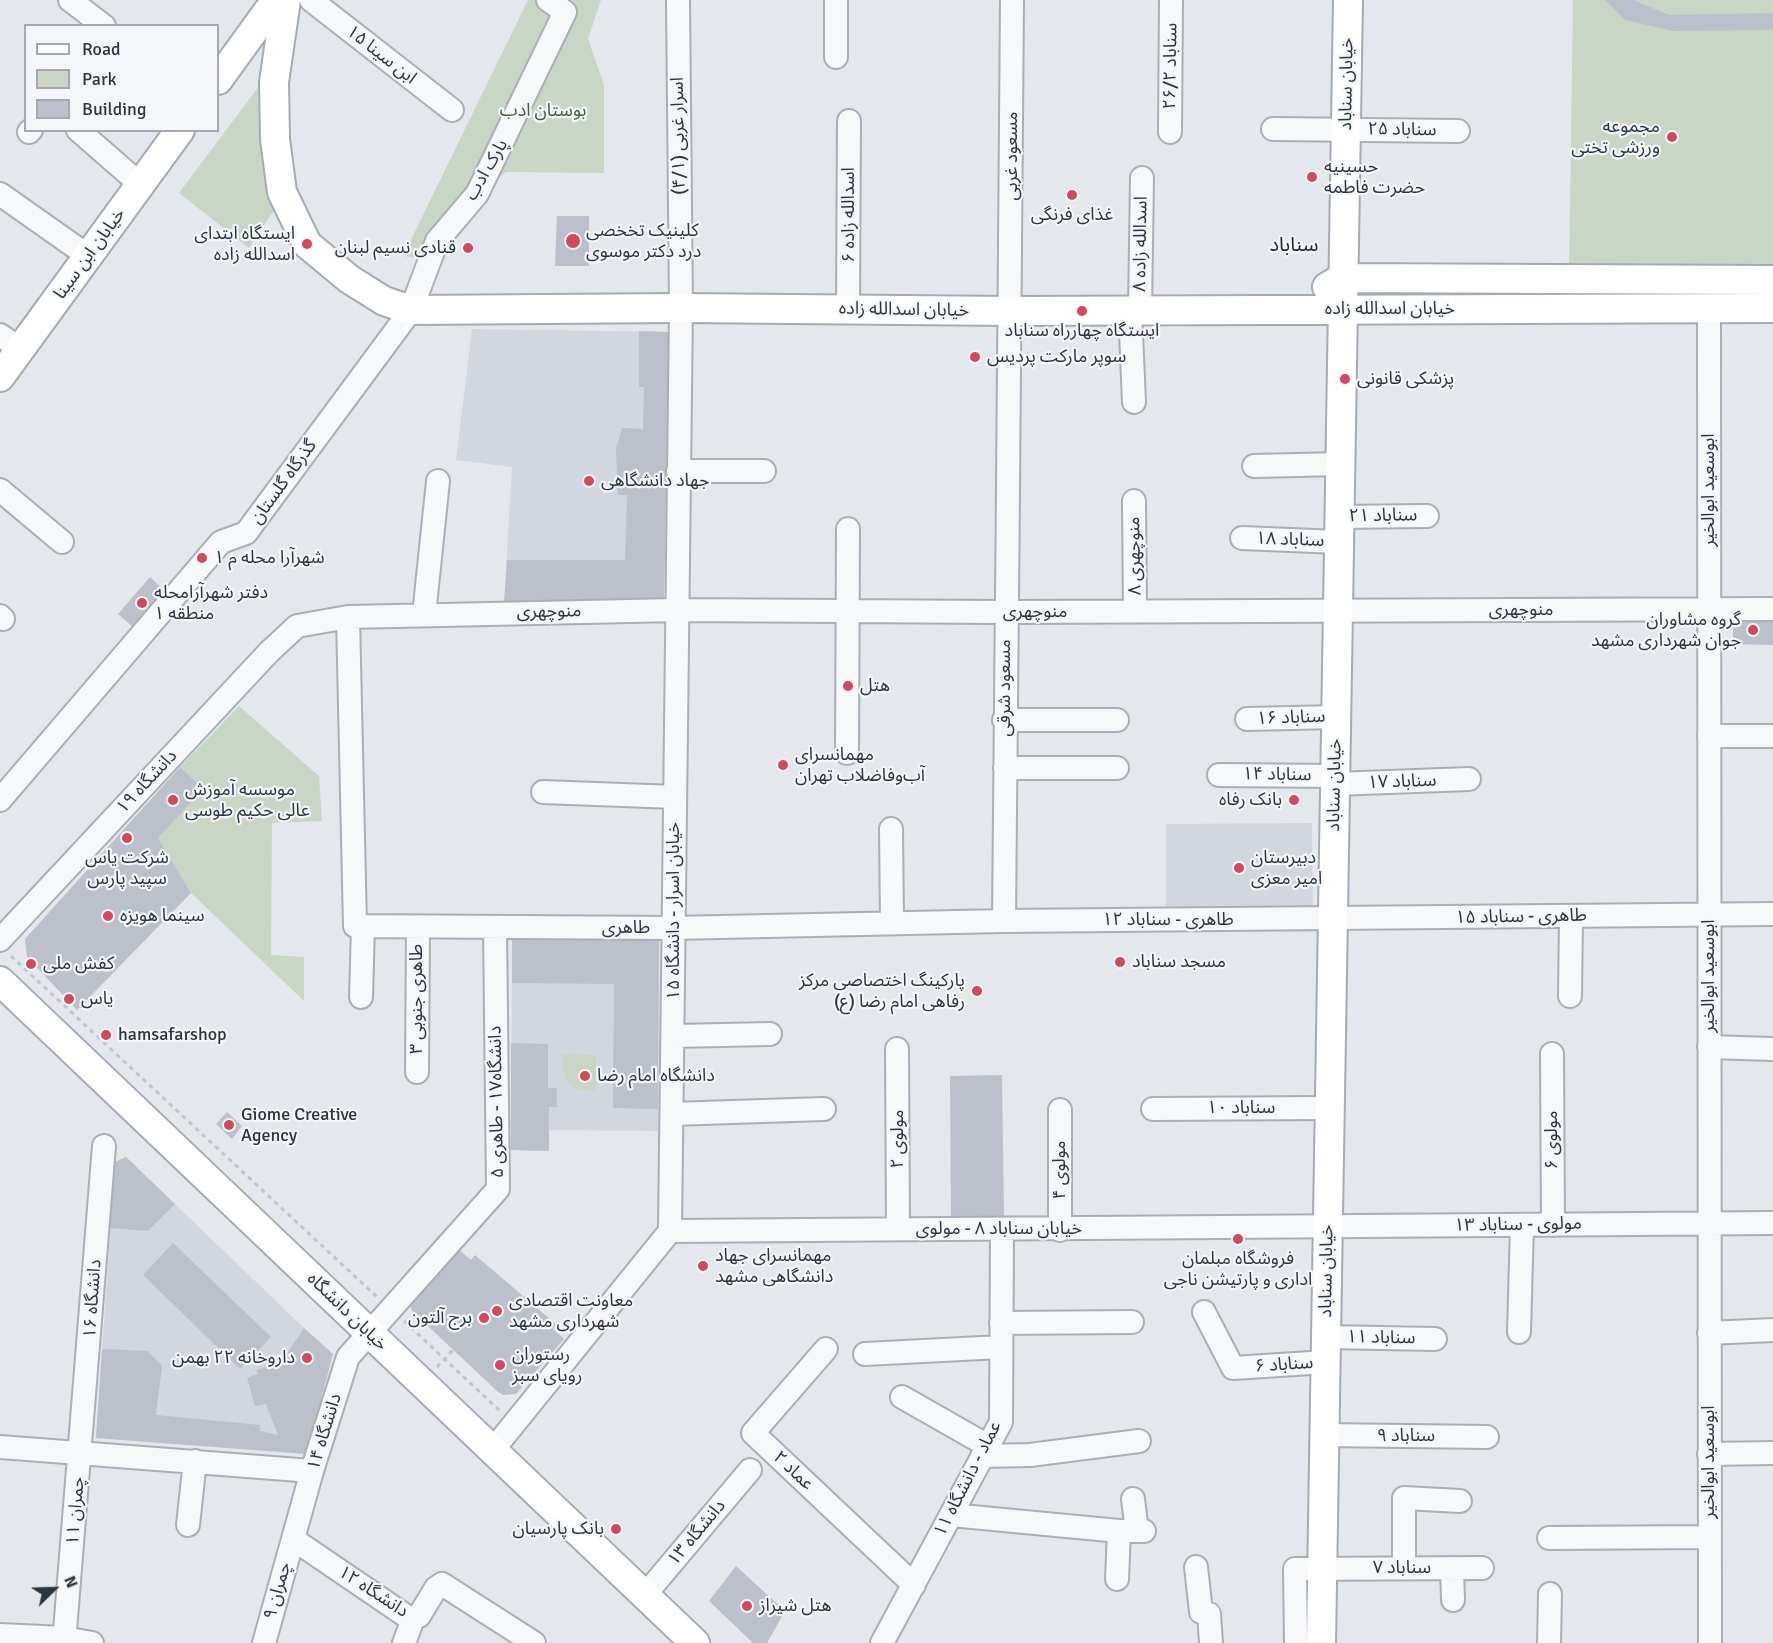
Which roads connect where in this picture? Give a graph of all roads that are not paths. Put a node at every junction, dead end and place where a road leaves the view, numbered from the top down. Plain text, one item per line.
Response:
1 (70, 0) edge
2 (276, 0) edge
3 (286, 0) edge
4 (310, 0) edge
5 (548, 0) edge
6 (678, 0) edge
7 (836, 0) edge
8 (1012, 0) edge
9 (1171, 0) edge
10 (1348, 0) edge
11 (101, 24) edge
12 (836, 57) dead end
13 (219, 79) edge
14 (452, 110) dead end
15 (849, 121) dead end
16 (1273, 129) dead end
17 (1346, 129) junction
18 (1458, 130) dead end
19 (80, 132) edge
20 (179, 132) edge
21 (1170, 132) dead end
22 (1142, 178) dead end
23 (141, 185) junction
24 (0, 194) edge
25 (88, 256) junction
26 (1342, 278) junction
27 (1773, 280) edge
28 (681, 308) junction
29 (1773, 308) edge
30 (848, 309) junction
31 (1342, 309) junction
32 (1708, 309) junction
33 (411, 310) junction
34 (1135, 310) junction
35 (1257, 310) junction
36 (1012, 311) junction
37 (10, 342) edge
38 (0, 376) edge
39 (1134, 402) dead end
40 (1340, 464) junction
41 (1254, 466) dead end
42 (678, 471) junction
43 (764, 471) dead end
44 (438, 481) dead end
45 (0, 490) edge
46 (1134, 501) dead end
47 (1427, 516) dead end
48 (848, 529) dead end
49 (1339, 529) junction
50 (1242, 538) dead end
51 (62, 542) dead end
52 (1709, 609) junction
53 (1773, 609) edge
54 (677, 610) junction
55 (1338, 610) junction
56 (849, 611) junction
57 (1136, 611) junction
58 (1005, 612) junction
59 (424, 615) junction
60 (348, 617) junction
61 (297, 626) joint
62 (1336, 717) junction
63 (1004, 720) junction
64 (1117, 720) dead end
65 (1247, 720) dead end
66 (1709, 736) junction
67 (1773, 736) edge
68 (847, 753) dead end
69 (1005, 768) junction
70 (1117, 768) dead end
71 (1219, 775) dead end
72 (1468, 779) dead end
73 (1335, 780) junction
74 (543, 792) dead end
75 (675, 797) junction
76 (0, 800) edge
77 (891, 830) dead end
78 (1773, 914) edge
79 (1709, 915) junction
80 (1571, 917) junction
81 (1333, 919) junction
82 (1004, 921) junction
83 (892, 923) junction
84 (359, 926) junction
85 (418, 927) junction
86 (495, 928) junction
87 (673, 928) junction
88 (4, 947) edge
89 (0, 981) edge
90 (1570, 996) dead end
91 (361, 997) dead end
92 (770, 1034) dead end
93 (673, 1036) junction
94 (1709, 1047) junction
95 (1773, 1048) edge
96 (897, 1049) dead end
97 (1552, 1054) dead end
98 (417, 1072) dead end
99 (1330, 1108) junction
100 (824, 1109) dead end
101 (1153, 1109) dead end
102 (1060, 1110) dead end
103 (672, 1114) junction
104 (104, 1146) dead end
105 (1709, 1223) junction
106 (1773, 1223) edge
107 (1522, 1225) junction
108 (1553, 1225) junction
109 (1328, 1227) junction
110 (898, 1229) junction
111 (1002, 1230) junction
112 (1060, 1230) junction
113 (670, 1231) junction
114 (1204, 1312) dead end
115 (1132, 1322) dead end
116 (1001, 1323) junction
117 (1773, 1330) edge
118 (1519, 1332) dead end
119 (1709, 1333) junction
120 (370, 1334) junction
121 (1435, 1339) dead end
122 (1001, 1347) junction
123 (826, 1349) dead end
124 (1326, 1349) junction
125 (865, 1354) dead end
126 (902, 1396) dead end
127 (1324, 1435) junction
128 (1487, 1437) dead end
129 (1139, 1441) dead end
130 (0, 1447) edge
131 (81, 1451) junction
132 (492, 1451) junction
133 (985, 1451) junction
134 (1773, 1453) edge
135 (1709, 1454) junction
136 (195, 1461) junction
137 (750, 1470) dead end
138 (312, 1471) junction
139 (1133, 1498) dead end
140 (1460, 1501) dead end
141 (951, 1515) junction
142 (188, 1525) dead end
143 (1133, 1531) junction
144 (1708, 1537) junction
145 (1549, 1538) dead end
146 (293, 1539) junction
147 (1196, 1567) dead end
148 (1322, 1568) junction
149 (1404, 1568) junction
150 (1452, 1568) junction
151 (1482, 1568) dead end
152 (1117, 1579) dead end
153 (914, 1585) junction
154 (1550, 1594) dead end
155 (644, 1596) junction
156 (1453, 1600) dead end
157 (413, 1619) junction
158 (0, 1635) edge
159 (64, 1640) edge
160 (92, 1643) edge
161 (264, 1643) edge
162 (404, 1643) edge
163 (534, 1643) edge
164 (695, 1643) edge
165 (882, 1643) edge
166 (1211, 1643) edge
167 (1296, 1643) edge
168 (1321, 1643) edge
169 (1549, 1643) edge
170 (1710, 1643) edge

1 - 11 street
2 - 13 main road
3 - 33 main road, خیابان اسدالله زاده
4 - 14 street, ابن سینا ۱۵
5 - 33 street, پارک ادب
6 - 28 street, اسرار غربی (۴/۱)
7 - 12 street
8 - 36 street, مسعود غربی
9 - 21 street, سناباد ۲۶/۲
10 - 17 main road, خیابان سناباد
15 - 30 street, اسدالله زاده ۶
16 - 17 street, سناباد ۲۵
17 - 18 street, سناباد ۲۵
17 - 26 main road, خیابان سناباد
19 - 23 street
20 - 23 main road, خیابان ابن سینا
22 - 34 street, اسدالله زاده ۸
23 - 25 main road, خیابان ابن سینا
24 - 25 street
25 - 37 main road, خیابان ابن سینا
26 - 27 main road, خیابان اسدالله زاده
26 - 31 main road, خیابان سناباد
26 - 35 main road
28 - 30 main road, خیابان اسدالله زاده
28 - 33 main road, خیابان اسدالله زاده
28 - 42 street, خیابان اسرار - دانشگاه ۱۵
29 - 32 main road, خیابان اسدالله زاده
30 - 36 main road, خیابان اسدالله زاده
31 - 32 main road, خیابان اسدالله زاده
31 - 35 main road, خیابان اسدالله زاده
31 - 40 main road, خیابان سناباد
32 - 52 street, ابوسعید ابوالخیر
33 - 76 street, گذرگاه گلستان
34 - 35 main road, خیابان اسدالله زاده
34 - 36 main road, خیابان اسدالله زاده
34 - 39 street, اسدالله زاده ۸
36 - 58 street, مسعود شرقی
37 - 38 main road, خیابان ابن سینا
40 - 41 street
40 - 49 main road, خیابان سناباد
42 - 43 street
42 - 54 street, خیابان اسرار - دانشگاه ۱۵
44 - 59 street
45 - 51 street
46 - 57 street, منوچهری ۸
47 - 49 street, سناباد ۲۱
48 - 56 street
49 - 50 street, سناباد ۱۸
49 - 55 main road, خیابان سناباد
52 - 53 street, منوچهری
52 - 55 street, منوچهری
52 - 66 street, ابوسعید ابوالخیر
54 - 56 street, منوچهری
54 - 59 street, منوچهری
54 - 75 street, خیابان اسرار - دانشگاه ۱۵
55 - 57 street, منوچهری
55 - 62 main road, خیابان سناباد
56 - 58 street, منوچهری
56 - 68 street
57 - 58 street, منوچهری
58 - 63 street, مسعود شرقی
59 - 60 street, منوچهری
60 - 61 street, منوچهری
60 - 84 street
61 - 88 street, دانشگاه ۱۹
62 - 65 street, سناباد ۱۶
62 - 73 main road, خیابان سناباد
63 - 64 street
63 - 69 street, مسعود شرقی
66 - 67 street
66 - 79 street, ابوسعید ابوالخیر
69 - 70 street
69 - 82 street, مسعود شرقی
71 - 73 street, سناباد ۱۴
72 - 73 street, سناباد ۱۷
73 - 81 main road, خیابان سناباد
74 - 75 street
75 - 87 street, خیابان اسرار - دانشگاه ۱۵
77 - 83 street
78 - 79 street
79 - 80 street, طاهری - سناباد ۱۵
79 - 94 street, ابوسعید ابوالخیر
80 - 81 street, طاهری - سناباد ۱۵
80 - 90 street
81 - 82 street, طاهری - سناباد ۱۲
81 - 99 main road, خیابان سناباد
82 - 83 street, طاهری
83 - 87 street, طاهری
84 - 85 street, طاهری
84 - 91 street
85 - 86 street, طاهری
85 - 98 street, طاهری جنوبی ۳
86 - 87 street, طاهری
86 - 120 street, دانشگاه۱۷ - طاهری ۵
87 - 93 street, خیابان اسرار - دانشگاه ۱۵
89 - 120 main road, خیابان دانشگاه
92 - 93 street
93 - 103 street, خیابان اسرار - دانشگاه ۱۵
94 - 95 street
94 - 105 street, ابوسعید ابوالخیر
96 - 110 street, مولوی ۲
97 - 108 street, مولوی ۶
99 - 101 street, سناباد ۱۰
99 - 109 main road, خیابان سناباد
100 - 103 street
102 - 112 street, مولوی ۴
103 - 113 street, خیابان اسرار - دانشگاه ۱۵
104 - 131 street, دانشگاه ۱۶
105 - 106 street, مولوی - سناباد ۱۳
105 - 108 street, مولوی - سناباد ۱۳
105 - 119 street, ابوسعید ابوالخیر
107 - 108 street, مولوی - سناباد ۱۳
107 - 109 street, مولوی - سناباد ۱۳
107 - 118 street
109 - 112 street, خیابان سناباد ۸ - مولوی
109 - 124 main road, خیابان سناباد
110 - 111 street, خیابان سناباد ۸ - مولوی
110 - 113 street, خیابان سناباد ۸ - مولوی
111 - 112 street, خیابان سناباد ۸ - مولوی
111 - 116 street, عماد - دانشگاه ۱۱
113 - 132 street
114 - 124 street, سناباد ۶
115 - 116 street
116 - 122 street, عماد - دانشگاه ۱۱
117 - 119 street
119 - 135 street, ابوسعید ابوالخیر
120 - 132 main road, خیابان دانشگاه
120 - 138 street, دانشگاه ۱۴
121 - 124 street, سناباد ۱۱
122 - 125 street
122 - 133 street, عماد - دانشگاه ۱۱
123 - 153 street, عماد ۲
124 - 127 main road, خیابان سناباد
126 - 133 street
127 - 128 street, سناباد ۹
127 - 148 main road, خیابان سناباد
129 - 133 street
130 - 131 street
131 - 136 street
131 - 159 street, چمران ۱۱
132 - 155 main road, خیابان دانشگاه
133 - 141 street, عماد - دانشگاه ۱۱
134 - 135 street
135 - 144 street, ابوسعید ابوالخیر
136 - 138 street
136 - 142 street
137 - 155 street, دانشگاه ۱۳
138 - 146 street, دانشگاه ۱۴
139 - 143 street
140 - 149 street
141 - 143 street
141 - 153 street, عماد - دانشگاه ۱۱
143 - 152 street
144 - 145 street
144 - 170 street, ابوسعید ابوالخیر
146 - 157 street, دانشگاه ۱۲
146 - 161 street, چمران ۹
147 - 166 street
148 - 149 street, سناباد ۷
148 - 167 street, سناباد ۷
148 - 168 main road, خیابان سناباد
149 - 150 street, سناباد ۷
150 - 151 street, سناباد ۷
150 - 156 street
153 - 165 street, عماد - دانشگاه ۱۱
154 - 169 street
155 - 164 main road, خیابان دانشگاه
157 - 162 street
157 - 163 street, دانشگاه ۱۲
158 - 159 street
159 - 160 street

